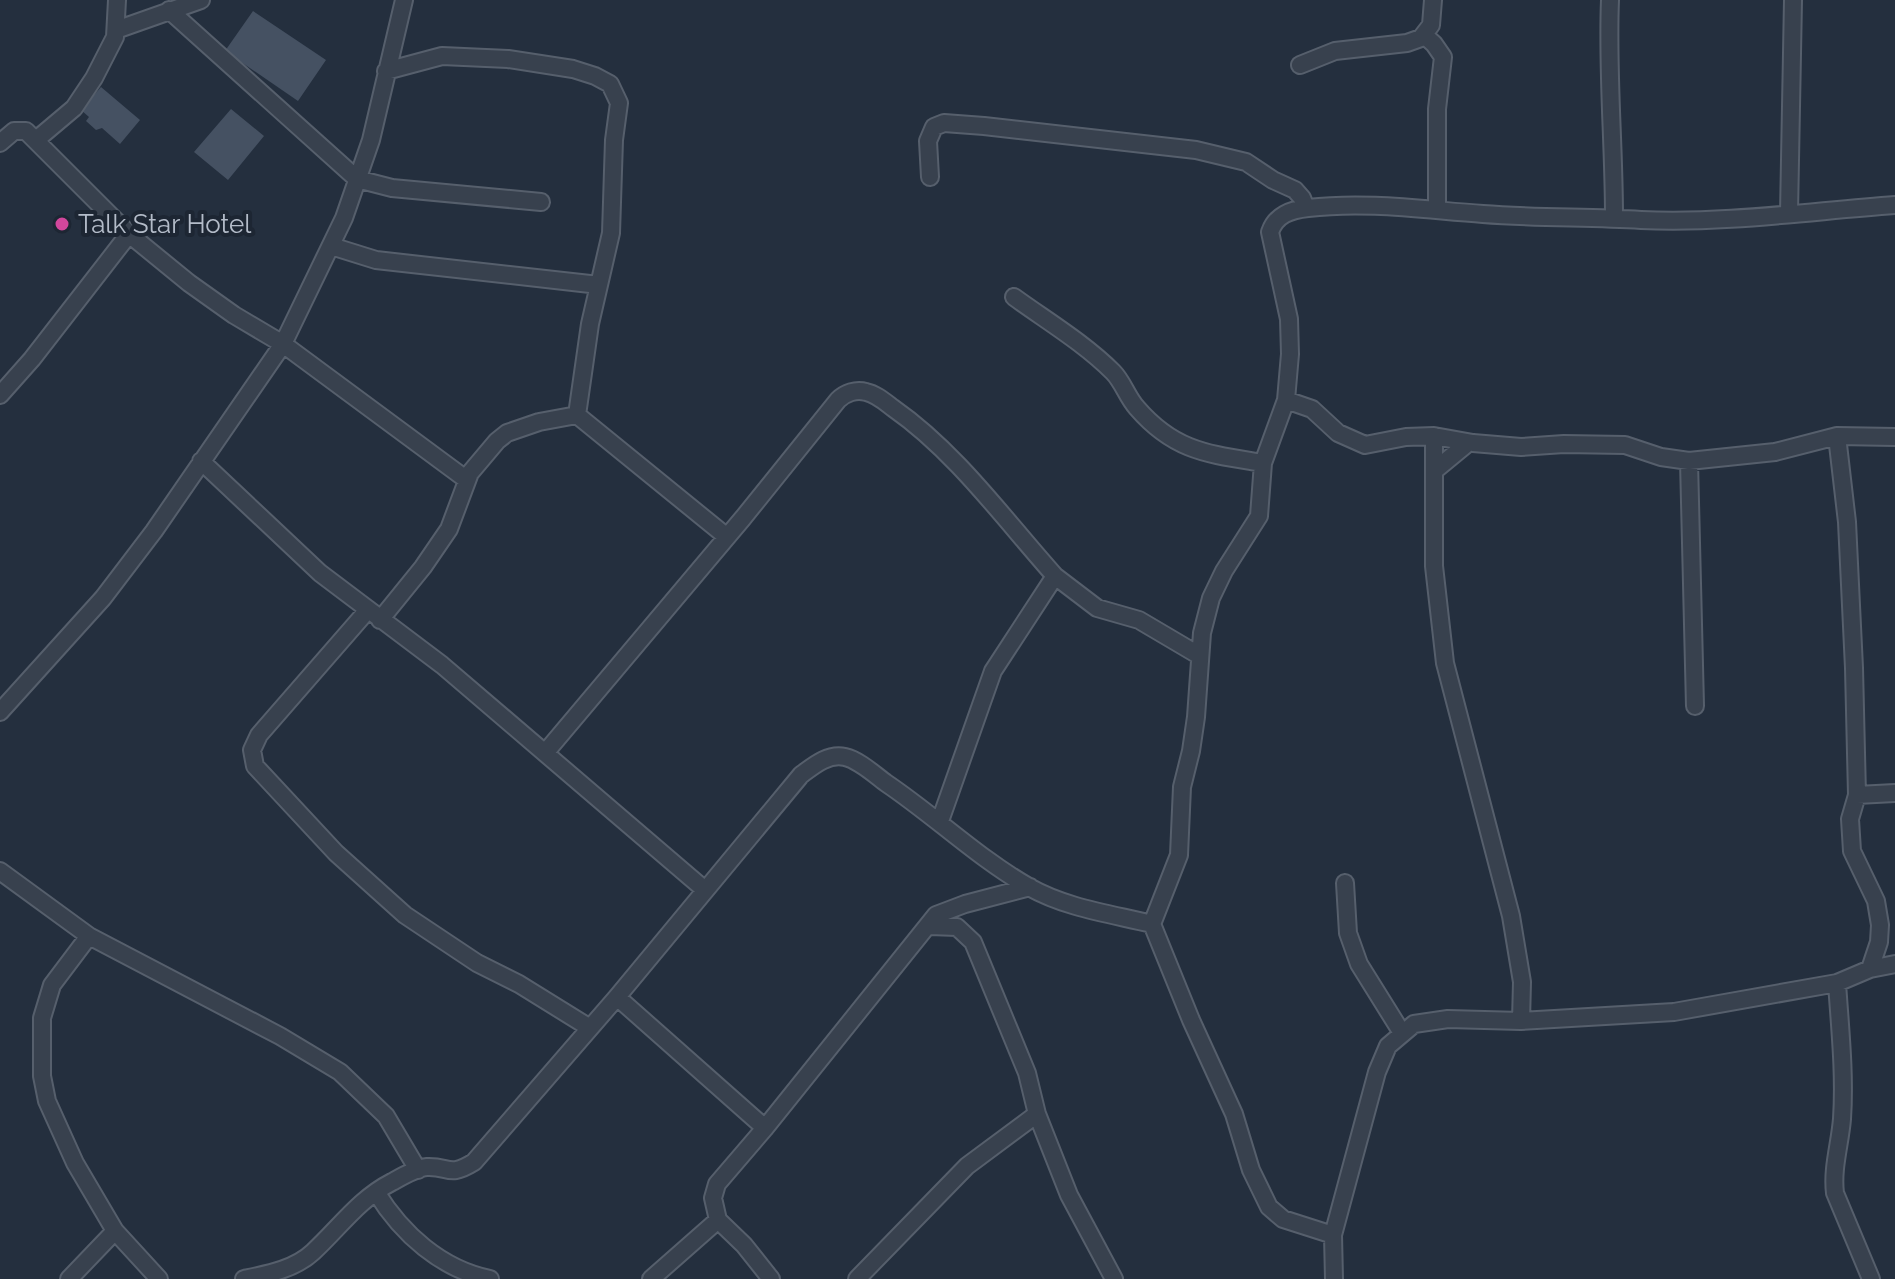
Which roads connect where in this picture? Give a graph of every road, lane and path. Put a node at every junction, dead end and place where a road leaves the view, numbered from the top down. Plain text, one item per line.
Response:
1 (117, 0) edge
2 (201, 0) edge
3 (404, 0) edge
4 (1433, 0) edge
5 (1610, 0) edge
6 (1793, 0) edge
7 (169, 10) junction
8 (116, 30) junction
9 (1424, 35) junction
10 (1300, 65) dead end
11 (386, 71) junction
12 (36, 140) junction
13 (0, 143) edge
14 (930, 177) dead end
15 (357, 179) junction
16 (541, 202) dead end
17 (1895, 205) edge
18 (1306, 208) junction
19 (1437, 209) junction
20 (1789, 213) junction
21 (1614, 217) junction
22 (129, 234) junction
23 (331, 246) junction
24 (599, 285) junction
25 (1014, 297) dead end
26 (283, 344) junction
27 (0, 395) edge
28 (1286, 400) junction
29 (577, 415) junction
30 (1434, 436) junction
31 (1837, 436) junction
32 (1895, 437) edge
33 (1468, 443) junction
34 (201, 461) junction
35 (1689, 461) junction
36 (1263, 463) junction
37 (1434, 471) junction
38 (467, 480) junction
39 (727, 537) junction
40 (1055, 576) junction
41 (373, 615) junction
42 (1200, 656) junction
43 (1695, 706) dead end
44 (0, 712) edge
45 (545, 753) junction
46 (1895, 793) edge
47 (1857, 795) junction
48 (940, 821) junction
49 (0, 871) edge
50 (1345, 883) dead end
51 (1030, 887) junction
52 (705, 890) junction
53 (1152, 924) junction
54 (930, 926) junction
55 (89, 936) junction
56 (1895, 964) edge
57 (1870, 969) junction
58 (1837, 983) junction
59 (617, 997) junction
60 (1521, 1021) junction
61 (590, 1028) junction
62 (1402, 1033) junction
63 (1037, 1114) junction
64 (765, 1128) junction
65 (418, 1170) junction
66 (376, 1192) junction
67 (718, 1220) junction
68 (115, 1231) junction
69 (1333, 1235) junction
70 (69, 1279) edge
71 (159, 1279) edge
72 (244, 1279) edge
73 (490, 1279) edge
74 (651, 1279) edge
75 (771, 1279) edge
76 (857, 1279) edge
77 (1114, 1279) edge
78 (1334, 1279) edge
79 (1871, 1279) edge

1 - 8 street
2 - 7 street
3 - 11 street
4 - 9 street
5 - 21 street
6 - 20 street
7 - 8 street
7 - 15 street
8 - 12 street
9 - 10 street
9 - 19 street
11 - 15 street
11 - 24 street
12 - 13 street
12 - 22 street
14 - 18 street
15 - 16 street
15 - 23 street
17 - 20 street
18 - 19 street
18 - 28 street
19 - 21 street
20 - 21 street
22 - 26 street
22 - 27 street
23 - 24 street
23 - 26 street
24 - 29 street
25 - 36 street
26 - 34 street
26 - 38 street
28 - 30 street
28 - 36 street
29 - 38 street
29 - 39 street
30 - 33 street
30 - 37 street
31 - 32 street
31 - 35 street
31 - 47 street
33 - 35 street
33 - 37 street
34 - 41 street
34 - 44 street
35 - 43 street
36 - 42 street
37 - 60 street
38 - 41 street
39 - 40 street
39 - 45 street
40 - 42 street
40 - 48 street
41 - 45 street
41 - 61 street
42 - 53 street
45 - 52 street
46 - 47 street
47 - 57 street
48 - 51 street
48 - 52 street
49 - 55 street
50 - 62 street
51 - 53 street
51 - 54 street
52 - 59 street
53 - 69 street
54 - 63 street
54 - 64 street
55 - 65 street
55 - 68 street
56 - 57 street
57 - 58 street
58 - 60 street
58 - 79 street
59 - 61 street
59 - 64 street
60 - 62 street
61 - 65 street
62 - 69 street
63 - 76 street
63 - 77 street
64 - 67 street
65 - 66 street
66 - 72 street
66 - 73 street
67 - 74 street
67 - 75 street
68 - 70 street
68 - 71 street
69 - 78 street

